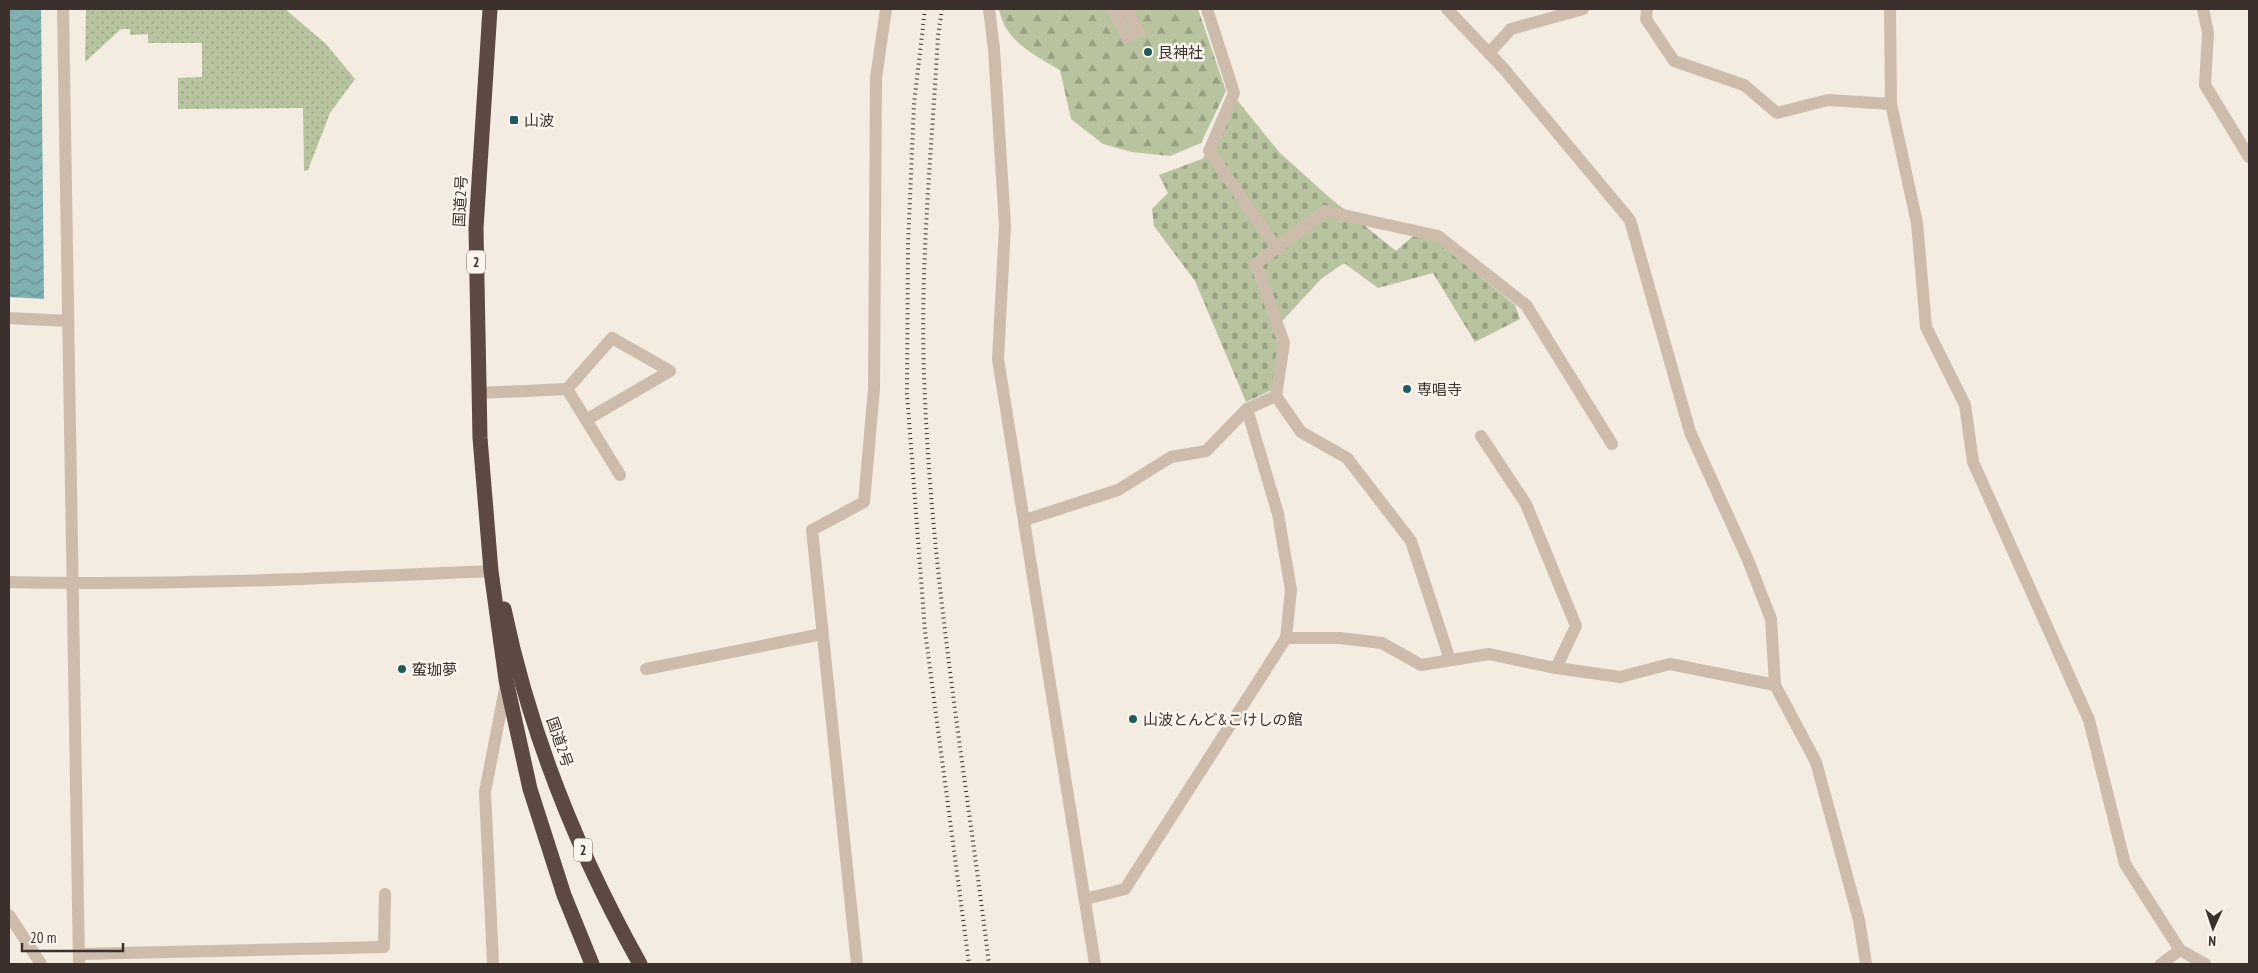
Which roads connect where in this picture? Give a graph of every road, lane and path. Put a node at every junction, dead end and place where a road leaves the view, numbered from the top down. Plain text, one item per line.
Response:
1 (63, 9) edge
2 (490, 9) edge
3 (886, 9) edge
4 (989, 9) edge
5 (1113, 9) edge
6 (1127, 9) edge
7 (1447, 9) edge
8 (1583, 9) edge
9 (1647, 9) edge
10 (1890, 9) edge
11 (2203, 9) edge
12 (1211, 11) edge
13 (1489, 54) junction
14 (1891, 104) junction
15 (2249, 157) edge
16 (1276, 247) junction
17 (9, 318) edge
18 (68, 321) junction
19 (567, 389) junction
20 (479, 393) junction
21 (1276, 396) junction
22 (1247, 409) junction
23 (586, 420) junction
24 (1481, 436) dead end
25 (1612, 444) dead end
26 (620, 475) dead end
27 (488, 516) junction
28 (1025, 520) junction
29 (491, 571) junction
30 (9, 582) edge
31 (72, 584) junction
32 (822, 634) junction
33 (1286, 638) junction
34 (1450, 660) junction
35 (1556, 668) junction
36 (646, 669) dead end
37 (506, 680) junction
38 (1774, 685) junction
39 (385, 894) dead end
40 (1085, 899) junction
41 (9, 915) edge
42 (2180, 950) junction
43 (79, 959) edge
44 (41, 964) edge
45 (493, 964) edge
46 (592, 964) edge
47 (640, 964) edge
48 (857, 964) edge
49 (1095, 964) edge
50 (1866, 964) edge
51 (2161, 964) edge
52 (2205, 964) edge

1 - 18 street
2 - 20 highway, 国道2号 / 2
3 - 32 street
4 - 28 street
5 - 6 street
7 - 13 street
8 - 13 street
9 - 14 street
10 - 14 street
11 - 15 street
12 - 16 street
13 - 38 street
14 - 42 street
16 - 21 street
16 - 25 street
17 - 18 street
18 - 31 street
19 - 20 street
19 - 23 street
19 - 23 street
20 - 27 highway, 国道2号 / 2
21 - 22 street
21 - 34 street
22 - 28 street
22 - 33 street
23 - 26 street
24 - 35 street
27 - 29 highway, 国道2号 / 2
27 - 47 highway, 国道2号 / 2
28 - 40 street
29 - 31 street
29 - 37 highway, 国道2号 / 2
30 - 31 street
31 - 43 street
32 - 36 street
32 - 48 street
33 - 34 street
33 - 40 street
34 - 35 street
35 - 38 street
37 - 45 street
37 - 46 highway, 国道2号 / 2
38 - 50 street
39 - 43 street
40 - 49 street
41 - 44 street
42 - 51 street
42 - 52 street

